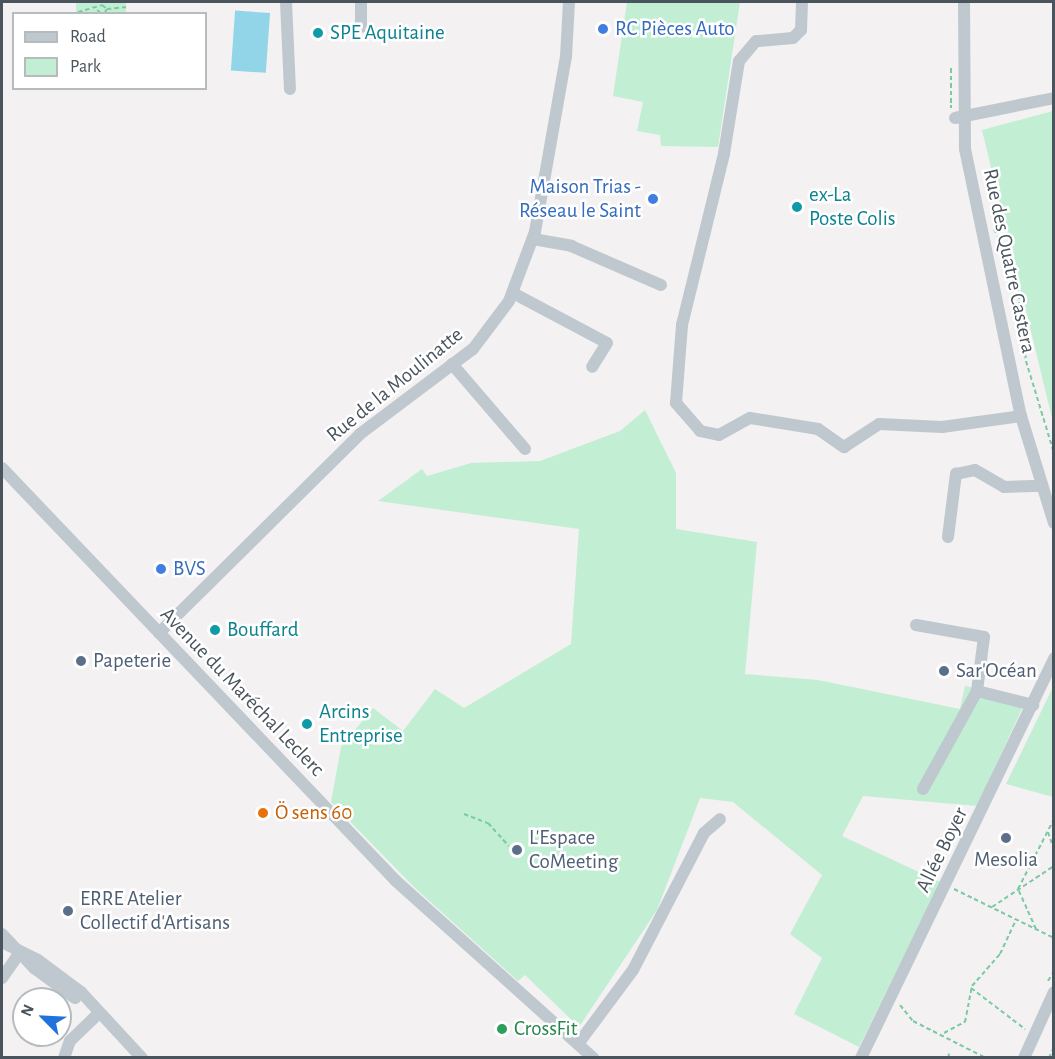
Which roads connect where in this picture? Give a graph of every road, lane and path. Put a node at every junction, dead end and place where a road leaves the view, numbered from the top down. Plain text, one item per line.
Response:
1 (286, 2) edge
2 (361, 2) edge
3 (569, 2) edge
4 (802, 2) edge
5 (964, 2) edge
6 (101, 3) edge
7 (127, 8) dead end
8 (107, 9) junction
9 (97, 10) junction
10 (78, 12) dead end
11 (100, 12) edge
12 (105, 12) edge
13 (361, 27) dead end
14 (290, 89) dead end
15 (1053, 98) edge
16 (959, 118) junction
17 (990, 221) dead end
18 (533, 239) junction
19 (661, 285) dead end
20 (513, 293) junction
21 (452, 364) junction
22 (592, 366) dead end
23 (1021, 416) junction
24 (525, 449) dead end
25 (1053, 453) edge
26 (2, 468) edge
27 (1042, 486) junction
28 (1053, 523) edge
29 (948, 537) dead end
30 (916, 625) dead end
31 (159, 633) junction
32 (1053, 658) edge
33 (977, 692) junction
34 (1033, 705) junction
35 (923, 789) dead end
36 (464, 814) dead end
37 (720, 819) dead end
38 (1053, 819) edge
39 (1048, 831) junction
40 (509, 846) dead end
41 (1053, 849) edge
42 (1053, 866) edge
43 (947, 886) junction
44 (1018, 889) junction
45 (992, 907) junction
46 (1016, 920) junction
47 (1036, 929) junction
48 (2, 934) edge
49 (1053, 938) edge
50 (2, 942) edge
51 (20, 952) junction
52 (2, 978) edge
53 (971, 988) junction
54 (1053, 992) edge
55 (891, 1000) junction
56 (95, 1017) junction
57 (1025, 1029) dead end
58 (944, 1034) junction
59 (578, 1044) junction
60 (1053, 1047) edge
61 (950, 1051) dead end
62 (64, 1058) edge
63 (131, 1058) edge
64 (142, 1058) edge
65 (593, 1058) edge
66 (861, 1058) edge
67 (948, 1058) edge
68 (986, 1058) edge
69 (1024, 1058) edge
70 (1049, 1058) edge

1 - 14 street
2 - 13 street
3 - 18 street, Rue de la Moulinatte
4 - 23 street
5 - 16 street, Rue des Quatre Castera
6 - 8 path
6 - 9 path
7 - 8 path
8 - 12 path
9 - 10 path
9 - 11 path
15 - 16 street
16 - 23 street, Rue des Quatre Castera
17 - 25 path
18 - 19 street
18 - 20 street, Rue de la Moulinatte
20 - 21 street, Rue de la Moulinatte
20 - 22 street
21 - 24 street
21 - 31 street, Rue de la Moulinatte
23 - 27 street, Rue des Quatre Castera
26 - 31 street, Avenue du Maréchal Leclerc
27 - 28 street, Rue des Quatre Castera
27 - 29 street
30 - 33 street
31 - 59 street, Avenue du Maréchal Leclerc
32 - 34 street, Allée Boyer
33 - 34 street
33 - 35 street
34 - 43 street, Allée Boyer
36 - 40 path
37 - 59 street
38 - 39 path
39 - 41 path
39 - 44 path
42 - 44 path
43 - 45 path
43 - 55 street, Allée Boyer
44 - 45 path
44 - 47 path
45 - 46 path
46 - 47 path
46 - 53 path
47 - 49 path
48 - 51 street
50 - 51 street
51 - 52 street
51 - 56 street
51 - 64 street
53 - 57 path
53 - 58 path
54 - 69 street
55 - 58 path
55 - 66 street, Allée Boyer
56 - 62 street
56 - 63 street
58 - 68 path
59 - 65 street, Avenue du Maréchal Leclerc
60 - 70 path
61 - 67 path

